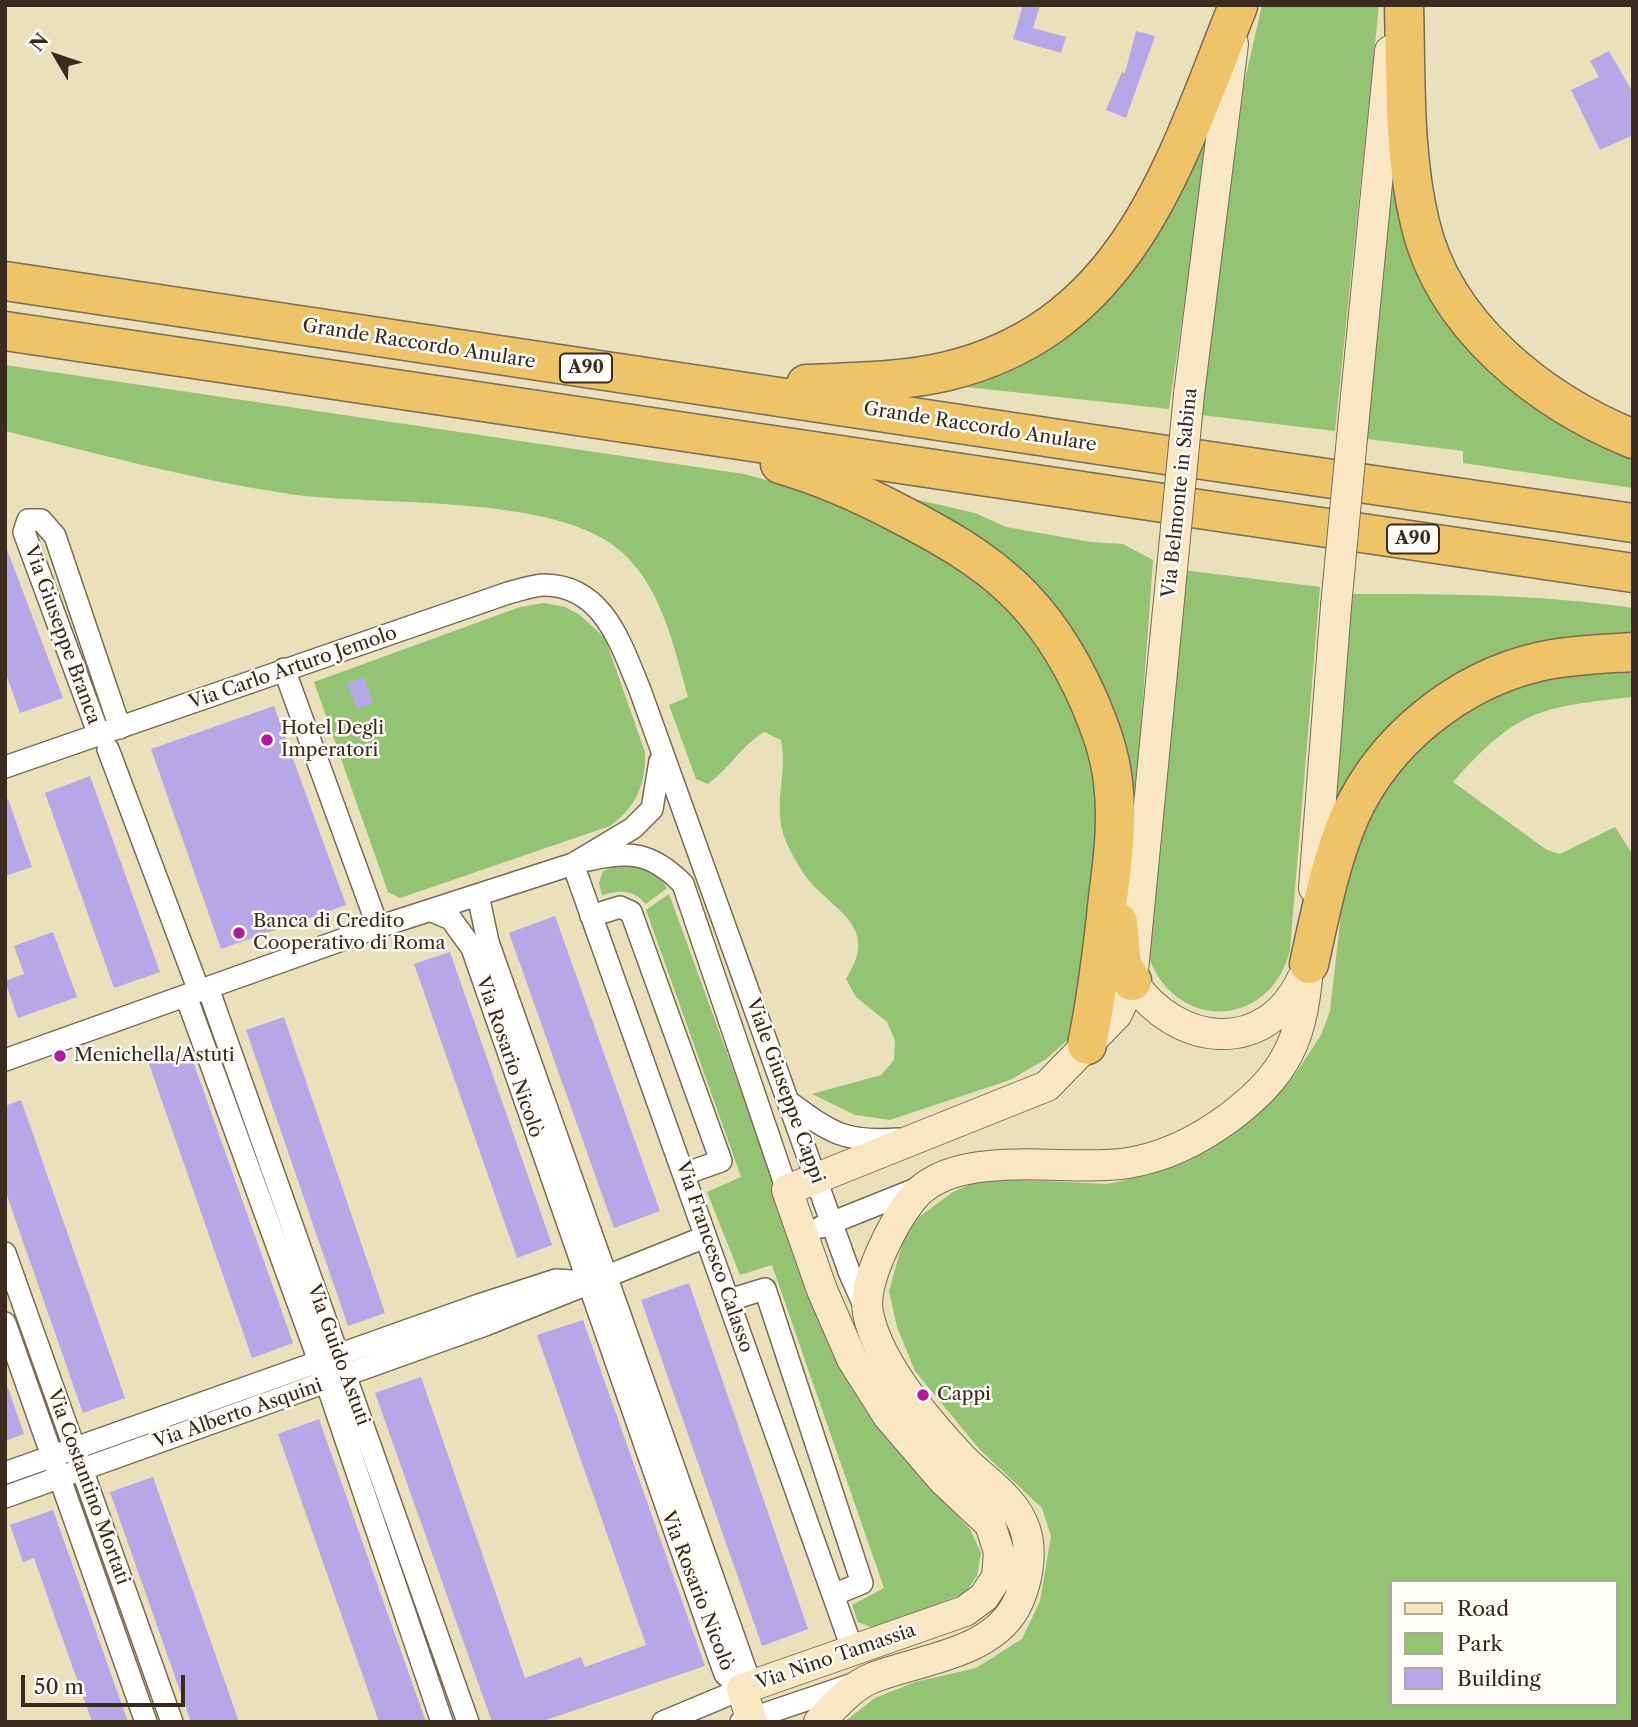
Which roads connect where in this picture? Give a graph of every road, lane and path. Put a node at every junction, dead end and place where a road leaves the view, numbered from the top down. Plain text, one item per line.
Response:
1 (1396, 5) edge
2 (1404, 5) edge
3 (1238, 6) edge
4 (5, 281) edge
5 (5, 331) edge
6 (718, 388) junction
7 (657, 428) junction
8 (1633, 439) edge
9 (1633, 523) edge
10 (1633, 573) edge
11 (581, 597) joint
12 (1633, 652) edge
13 (284, 669) junction
14 (120, 728) junction
15 (104, 742) junction
16 (661, 752) junction
17 (5, 768) edge
18 (1113, 853) junction
19 (573, 864) junction
20 (478, 895) junction
21 (432, 911) junction
22 (591, 916) junction
23 (378, 927) junction
24 (1309, 964) junction
25 (1132, 981) junction
26 (198, 992) junction
27 (1087, 1045) junction
28 (5, 1060) edge
29 (789, 1102) junction
30 (913, 1137) junction
31 (684, 1174) junction
32 (816, 1178) junction
33 (923, 1186) junction
34 (787, 1189) junction
35 (832, 1222) junction
36 (803, 1234) junction
37 (705, 1237) junction
38 (5, 1253) edge
39 (607, 1275) junction
40 (587, 1282) junction
41 (729, 1300) junction
42 (867, 1311) junction
43 (5, 1323) edge
44 (329, 1358) junction
45 (346, 1376) junction
46 (325, 1384) junction
47 (73, 1447) junction
48 (53, 1456) junction
49 (83, 1468) junction
50 (5, 1473) edge
51 (58, 1478) junction
52 (5, 1497) edge
53 (1028, 1562) joint
54 (997, 1577) joint
55 (833, 1595) junction
56 (853, 1651) junction
57 (869, 1679) junction
58 (742, 1689) junction
59 (748, 1721) edge
60 (146, 1722) edge
61 (172, 1722) edge
62 (442, 1722) edge
63 (468, 1722) edge
64 (663, 1722) edge
65 (819, 1722) edge

1 - 24 street, bridge
2 - 8 highway
3 - 6 highway
3 - 25 street, Via Belmonte in Sabina, bridge
4 - 6 highway, Grande Raccordo Anulare / A90
5 - 7 highway, A90
6 - 9 highway, Grande Raccordo Anulare / A90
7 - 10 highway, A90
7 - 18 highway
11 - 13 street, Via Carlo Arturo Jemolo
11 - 16 street, Viale Giuseppe Cappi
12 - 24 highway
13 - 14 street, Via Carlo Arturo Jemolo
13 - 23 street
14 - 15 street, Via Carlo Arturo Jemolo
14 - 15 street, Via Giuseppe Branca
15 - 17 street, Via Carlo Arturo Jemolo
15 - 26 street, Via Guido Astuti
16 - 19 street
16 - 29 street, Viale Giuseppe Cappi
18 - 25 highway
18 - 27 highway
19 - 20 street
19 - 22 street, Via Francesco Calasso
19 - 34 street, Viale Giuseppe Cappi
20 - 21 street
20 - 39 street, Via Rosario Nicolò
21 - 23 street
21 - 40 street, Via Rosario Nicolò
22 - 31 street, Via Francesco Calasso
22 - 31 street
23 - 26 street
24 - 25 street
24 - 33 street
25 - 27 street, Via Belmonte in Sabina
26 - 28 street
26 - 44 street, Via Guido Astuti
27 - 30 street, Via Belmonte in Sabina
29 - 30 street, Via Belmonte in Sabina
29 - 32 street, Viale Giuseppe Cappi
30 - 32 street
31 - 37 street, Via Francesco Calasso
32 - 34 street
32 - 35 street, Viale Giuseppe Cappi
33 - 35 street
33 - 42 street
34 - 36 street, Viale Giuseppe Cappi
35 - 36 street
35 - 42 street, Viale Giuseppe Cappi
36 - 54 street, Viale Giuseppe Cappi
37 - 39 street, Via Alberto Asquini
37 - 41 street, Via Francesco Calasso
38 - 47 street, Via Costantino Mortati
39 - 40 street, Via Alberto Asquini
39 - 58 street, Via Rosario Nicolò
40 - 44 street, Via Alberto Asquini
40 - 45 street, Via Alberto Asquini
40 - 58 street, Via Rosario Nicolò
41 - 55 street, Via Francesco Calasso
41 - 55 street
42 - 53 street, Viale Giuseppe Cappi
43 - 48 street, Via Costantino Mortati
44 - 45 street, Via Guido Astuti
44 - 46 street, Via Guido Astuti
44 - 47 street, Via Alberto Asquini
45 - 46 street, Via Alberto Asquini
45 - 63 street, Via Guido Astuti
46 - 49 street, Via Alberto Asquini
46 - 62 street, Via Guido Astuti
47 - 48 street, Via Alberto Asquini
47 - 49 street, Via Costantino Mortati
48 - 50 street, Via Alberto Asquini
48 - 51 street, Via Costantino Mortati
49 - 51 street, Via Alberto Asquini
49 - 61 street, Via Costantino Mortati
51 - 52 street, Via Alberto Asquini
51 - 60 street, Via Costantino Mortati
53 - 57 street, Via Nino Tamassia
54 - 56 street, Via Nino Tamassia
55 - 56 street, Via Francesco Calasso
56 - 58 street, Via Nino Tamassia
57 - 59 street, Via Nino Tamassia
57 - 65 street
58 - 59 street
58 - 64 street, Via Nino Tamassia

